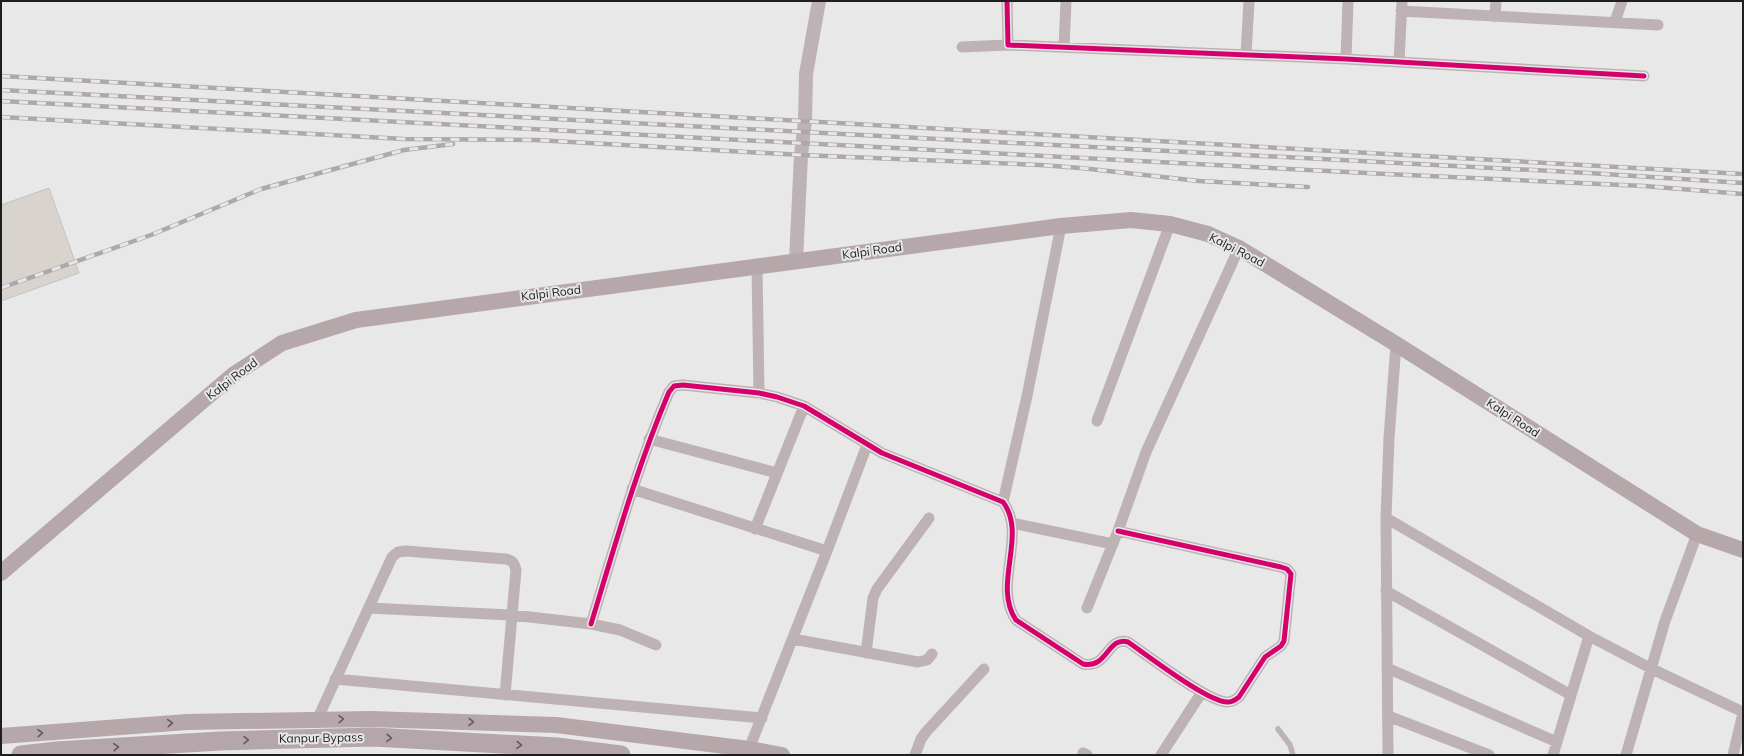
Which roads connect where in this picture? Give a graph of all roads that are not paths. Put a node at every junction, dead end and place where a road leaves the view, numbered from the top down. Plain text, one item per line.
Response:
1 (820, 1) edge
2 (1007, 1) edge
3 (1066, 1) edge
4 (1249, 1) edge
5 (1348, 1) edge
6 (1496, 1) edge
7 (1622, 1) edge
8 (1401, 6) edge
9 (1495, 17) junction
10 (1615, 22) junction
11 (1658, 25) dead end
12 (1008, 45) junction
13 (962, 47) dead end
14 (1064, 47) junction
15 (1246, 55) junction
16 (1346, 59) junction
17 (1399, 62) junction
18 (1644, 76) dead end
19 (1170, 224) junction
20 (1061, 226) junction
21 (1239, 248) junction
22 (796, 261) junction
23 (757, 266) junction
24 (1396, 344) junction
25 (760, 393) junction
26 (804, 406) junction
27 (1096, 421) dead end
28 (649, 439) junction
29 (867, 445) junction
30 (777, 473) junction
31 (632, 489) junction
32 (1003, 502) junction
33 (929, 518) dead end
34 (1386, 518) junction
35 (1012, 523) junction
36 (755, 529) junction
37 (1118, 531) junction
38 (1697, 534) junction
39 (1113, 544) junction
40 (1743, 550) edge
41 (827, 551) junction
42 (1, 573) edge
43 (1386, 591) junction
44 (368, 608) junction
45 (1087, 608) dead end
46 (512, 616) junction
47 (591, 624) junction
48 (1589, 636) junction
49 (793, 639) junction
50 (656, 645) dead end
51 (866, 653) junction
52 (932, 654) dead end
53 (1387, 668) junction
54 (984, 669) dead end
55 (1652, 669) junction
56 (335, 680) junction
57 (1202, 692) junction
58 (505, 695) junction
59 (1571, 695) junction
60 (1743, 713) edge
61 (1388, 716) junction
62 (762, 718) junction
63 (317, 720) junction
64 (1278, 729) dead end
65 (1, 736) edge
66 (1557, 742) junction
67 (749, 749) junction
68 (21, 755) edge
69 (621, 755) edge
70 (782, 755) edge
71 (915, 755) edge
72 (1161, 755) edge
73 (1293, 755) edge
74 (1388, 755) edge
75 (1489, 755) edge
76 (1553, 755) edge
77 (1626, 755) edge
78 (1733, 755) edge

1 - 22 street
2 - 12 street
3 - 14 street
4 - 15 street
5 - 16 street
6 - 9 street
7 - 10 street
8 - 9 street
8 - 17 street
9 - 10 street
10 - 11 street
12 - 13 street
12 - 14 street
14 - 15 street
15 - 16 street
16 - 17 street
17 - 18 street
19 - 20 main road, Kalpi Road
19 - 21 main road, Kalpi Road
19 - 27 street
20 - 22 main road, Kalpi Road
20 - 32 street
21 - 24 main road, Kalpi Road
21 - 37 street
22 - 23 main road, Kalpi Road
23 - 25 street
23 - 42 main road, Kalpi Road
24 - 34 street
24 - 38 main road, Kalpi Road
25 - 26 street
25 - 28 street
26 - 29 street
26 - 30 street
28 - 30 street
28 - 31 street
29 - 32 street
29 - 41 street
30 - 36 street
31 - 36 street
31 - 47 street
32 - 35 street
33 - 51 street
34 - 43 street
34 - 48 street
35 - 39 street
35 - 57 street
36 - 41 street
37 - 39 street
37 - 57 street
38 - 40 main road, Kalpi Road
38 - 55 street
39 - 45 street
41 - 49 street
43 - 53 street
43 - 59 street
44 - 46 street
44 - 46 street
44 - 56 street
46 - 47 street
46 - 58 street
47 - 50 street
48 - 55 street
48 - 59 street
49 - 51 street
49 - 62 street
51 - 52 street
53 - 61 street
53 - 66 street
54 - 71 street
55 - 60 street
55 - 77 street
56 - 58 street
56 - 63 street
57 - 72 street
58 - 62 street
59 - 66 street
60 - 78 street
61 - 74 street
61 - 75 street
62 - 67 street
65 -> 63 main road
63 -> 67 main road
64 - 73 lane
66 - 76 street
67 - 70 main road
68 -> 69 highway, Kanpur Bypass

